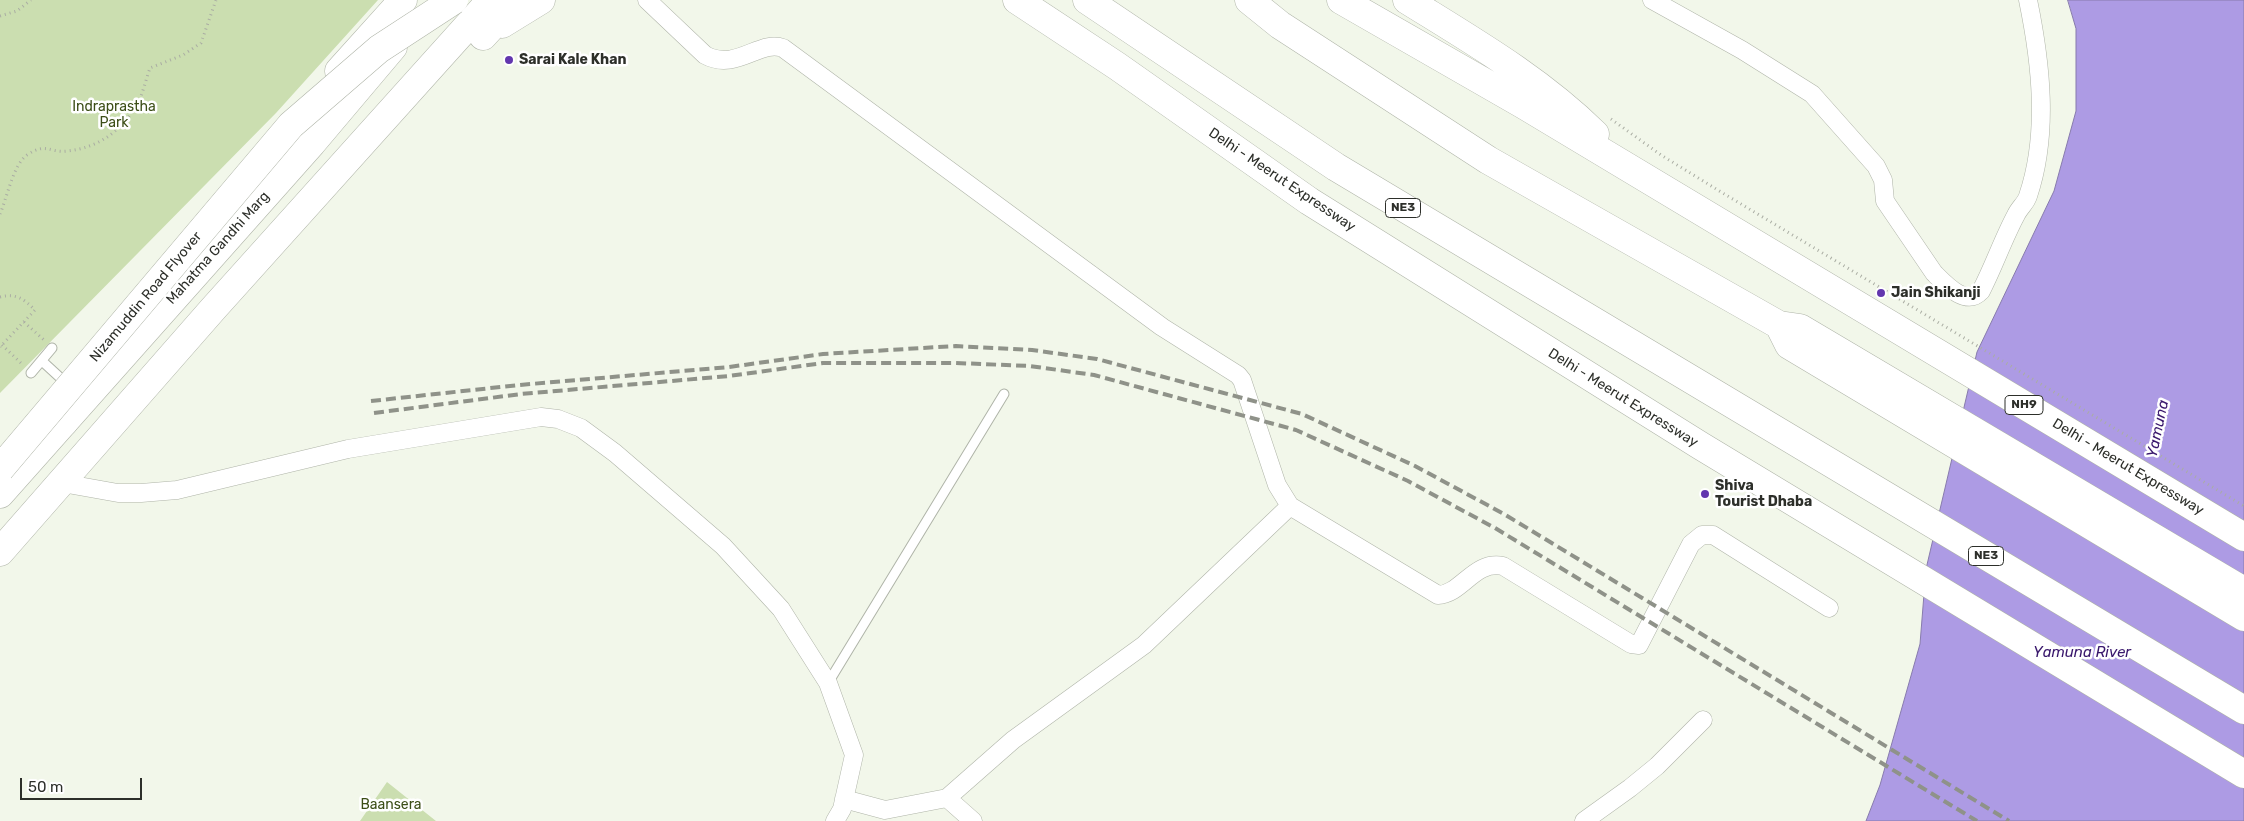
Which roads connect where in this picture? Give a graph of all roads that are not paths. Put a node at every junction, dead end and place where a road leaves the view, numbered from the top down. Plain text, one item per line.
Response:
1 (403, 0) edge
2 (434, 0) edge
3 (454, 0) edge
4 (491, 0) edge
5 (516, 0) edge
6 (542, 0) edge
7 (647, 0) edge
8 (1017, 0) edge
9 (1087, 0) edge
10 (1249, 0) edge
11 (1340, 0) edge
12 (1407, 0) edge
13 (1652, 0) edge
14 (2028, 0) edge
15 (484, 35) junction
16 (291, 125) junction
17 (1627, 167) junction
18 (213, 309) junction
19 (1789, 333) junction
20 (52, 348) road end
21 (42, 361) junction
22 (32, 373) road end
23 (1004, 394) dead end
24 (84, 399) junction
25 (0, 468) edge
26 (62, 483) junction
27 (0, 494) edge
28 (1290, 506) junction
29 (2244, 537) edge
30 (0, 552) edge
31 (2244, 590) edge
32 (1829, 608) dead end
33 (2244, 617) edge
34 (828, 683) junction
35 (2244, 710) edge
36 (1703, 720) dead end
37 (2244, 774) edge
38 (947, 798) junction
39 (844, 800) junction
40 (835, 821) edge
41 (973, 821) edge
42 (1584, 821) edge

1 - 16 main road, bridge
2 - 24 main road, Mahatma Gandhi Marg
3 - 16 main road, bridge
4 - 18 main road
5 - 15 main road
6 - 15 main road
7 - 28 street
8 - 37 main road, Delhi - Meerut Expressway
9 - 35 main road, NE3
10 - 19 main road
11 - 17 main road, Delhi - Meerut Expressway
12 - 17 main road
13 - 14 street
15 - 18 main road
16 - 25 main road, Nizamuddin Road Flyover, bridge
17 - 29 main road, Delhi - Meerut Expressway / NH9
18 - 26 main road
19 - 31 main road
19 - 33 main road
20 - 21 lane
21 - 22 lane
21 - 24 lane
23 - 34 lane
24 - 27 main road, Mahatma Gandhi Marg
26 - 30 main road
26 - 34 street
28 - 32 street
28 - 38 street
34 - 39 street
36 - 42 street
38 - 39 street
38 - 41 street
39 - 40 street

